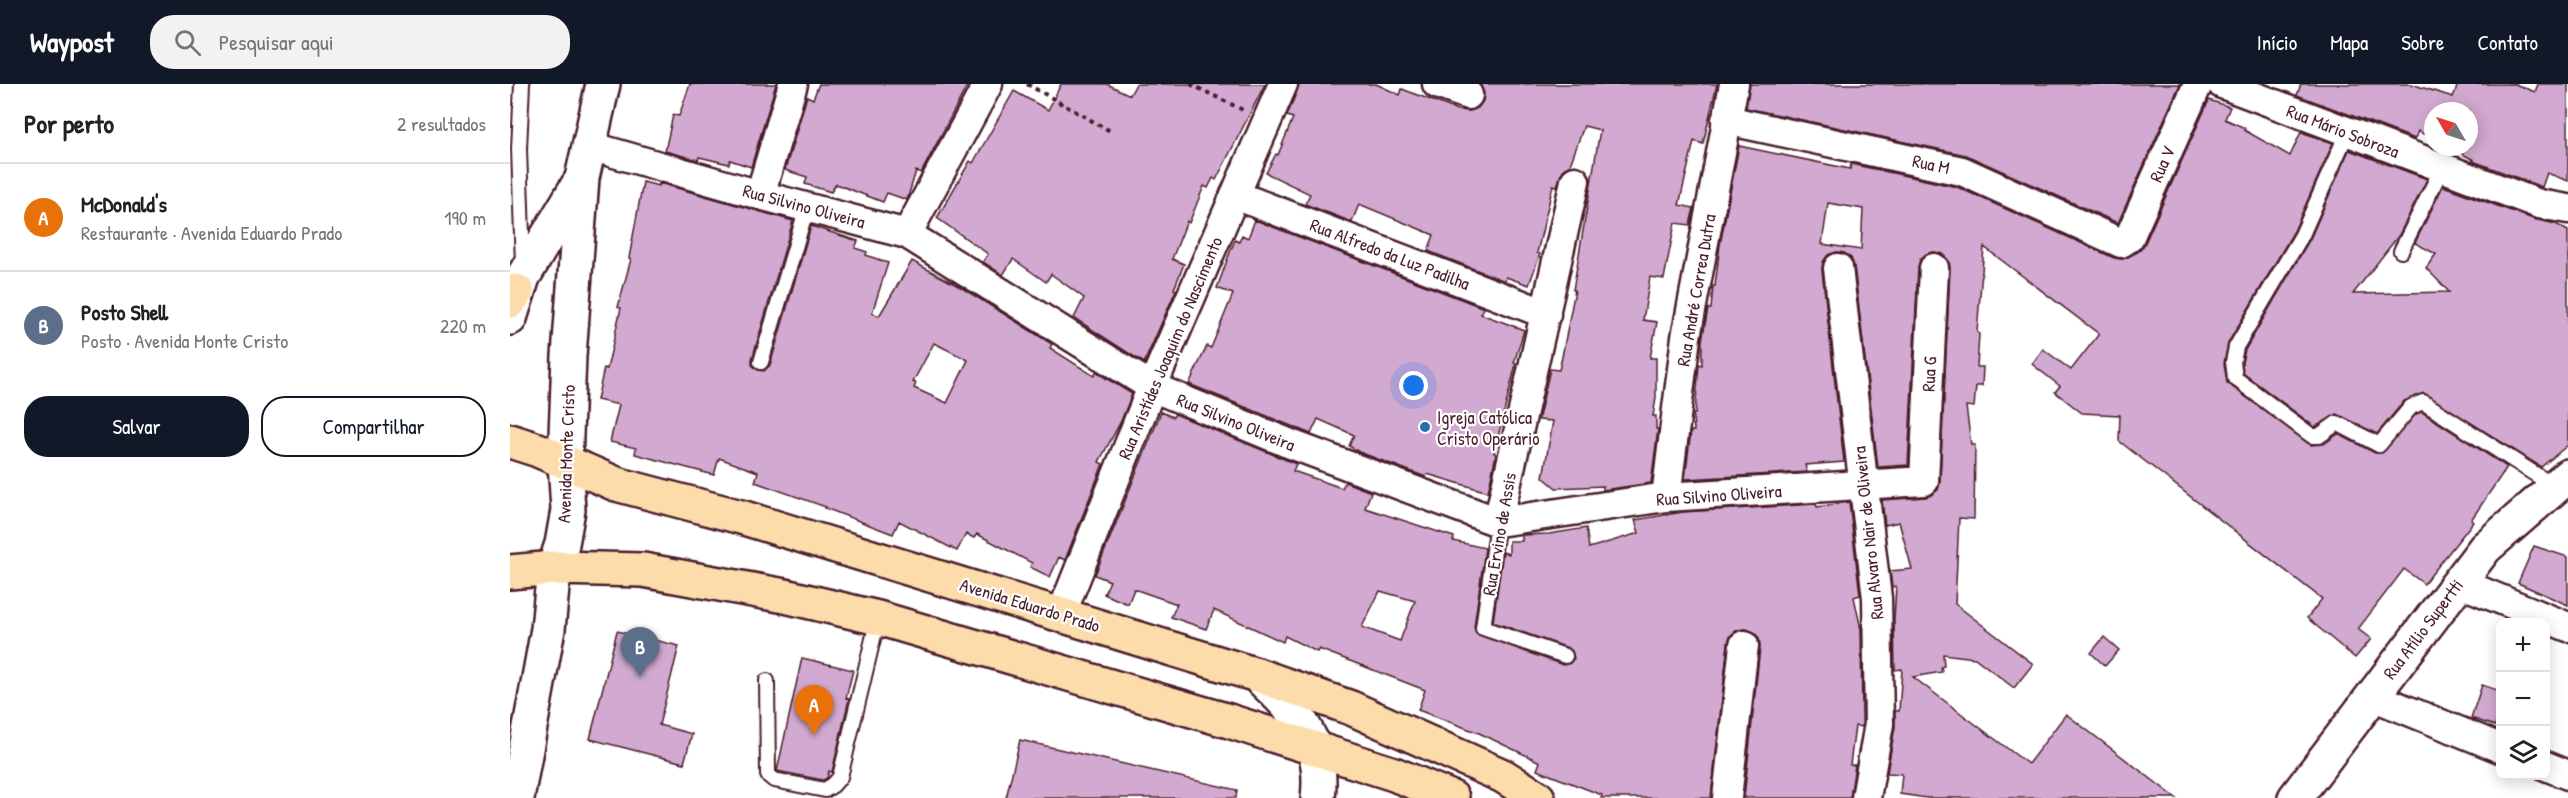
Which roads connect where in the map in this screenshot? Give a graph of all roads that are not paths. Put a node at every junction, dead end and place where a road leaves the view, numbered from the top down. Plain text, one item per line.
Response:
1 (522, 84) edge
2 (603, 84) edge
3 (793, 84) edge
4 (988, 84) edge
5 (1283, 84) edge
6 (1437, 84) edge
7 (1734, 84) edge
8 (2198, 84) edge
9 (2222, 84) edge
10 (1468, 95) dead end
11 (1726, 120) junction
12 (2347, 133) junction
13 (590, 146) junction
14 (2442, 168) junction
15 (582, 178) junction
16 (1575, 181) dead end
17 (760, 195) junction
18 (1235, 195) junction
19 (807, 207) junction
20 (2568, 209) edge
21 (907, 234) junction
22 (2124, 243) joint
23 (2402, 251) dead end
24 (1934, 267) dead end
25 (1838, 268) dead end
26 (515, 297) edge
27 (1546, 314) junction
28 (761, 362) dead end
29 (1152, 387) junction
30 (510, 441) edge
31 (566, 462) junction
32 (1924, 481) joint
33 (2562, 481) edge
34 (1864, 486) junction
35 (1666, 496) junction
36 (1498, 522) junction
37 (554, 568) junction
38 (510, 572) edge
39 (2458, 582) junction
40 (1061, 615) junction
41 (878, 618) junction
42 (2568, 627) edge
43 (1744, 645) dead end
44 (1565, 656) dead end
45 (1257, 675) junction
46 (767, 681) dead end
47 (2372, 696) junction
48 (2496, 746) edge
49 (1317, 749) junction
50 (2550, 768) edge
51 (2568, 775) edge
52 (517, 798) edge
53 (1318, 798) edge
54 (1452, 798) edge
55 (1538, 798) edge
56 (1727, 798) edge
57 (1866, 798) edge
58 (2295, 798) edge

1 - 26 lane
2 - 13 main road, Avenida Monte Cristo
3 - 17 street
4 - 21 street
5 - 18 street, Rua Aristídes Joaquim do Nascimento
6 - 10 street
7 - 11 street, Rua André Correa Dutra
8 - 22 street, Rua V
9 - 12 street, Rua Mário Sobroza
11 - 22 street, Rua M
11 - 35 street, Rua André Correa Dutra
12 - 14 street, Rua Mário Sobroza
12 - 33 lane
13 - 15 main road, Avenida Monte Cristo
13 - 17 street, Rua Silvino Oliveira
14 - 20 street, Rua Mário Sobroza
14 - 23 lane
15 - 26 main road, Avenida Monte Cristo
15 - 31 main road, Avenida Monte Cristo
16 - 27 street, Rua Ervino de Assis
17 - 19 street, Rua Silvino Oliveira
18 - 27 street, Rua Alfredo da Luz Padilha
18 - 29 street, Rua Aristídes Joaquim do Nascimento
19 - 21 street, Rua Silvino Oliveira
19 - 28 lane
21 - 29 street, Rua Silvino Oliveira
24 - 32 street, Rua G
25 - 34 street, Rua Alvaro Nair de Oliveira
27 - 36 street, Rua Ervino de Assis
29 - 36 street, Rua Silvino Oliveira
29 - 40 street, Rua Aristídes Joaquim do Nascimento
30 - 31 main road, Avenida Eduardo Prado
31 - 37 main road, Avenida Monte Cristo
31 - 40 main road, Avenida Eduardo Prado
32 - 34 street, Rua Silvino Oliveira
33 - 39 main road, Rua Atílio Supertti
34 - 35 street, Rua Silvino Oliveira
34 - 57 street, Rua Alvaro Nair de Oliveira
35 - 36 street, Rua Silvino Oliveira
36 - 44 lane, Rua Ervino de Assis
37 - 38 main road
37 - 41 main road
37 - 52 main road, Avenida Monte Cristo
39 - 42 street
39 - 47 main road, Rua Atílio Supertti
40 - 45 main road, Avenida Eduardo Prado
41 - 46 lane
41 - 49 main road
43 - 56 street
45 - 49 main road
45 - 55 main road, Avenida Eduardo Prado
47 - 48 street
47 - 58 main road, Rua Atílio Supertti
49 - 53 main road
49 - 54 main road
50 - 51 street

